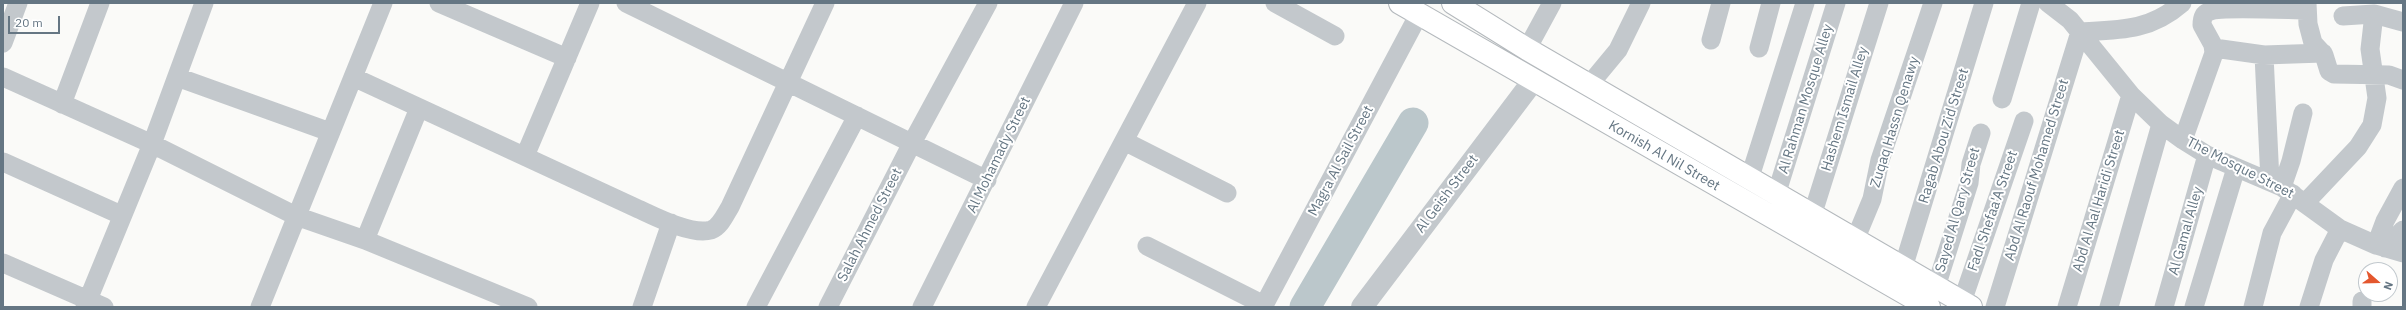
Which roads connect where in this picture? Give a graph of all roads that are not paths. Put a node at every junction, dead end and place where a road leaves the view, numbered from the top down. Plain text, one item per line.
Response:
1 (18, 3) edge
2 (100, 3) edge
3 (204, 3) edge
4 (383, 3) edge
5 (439, 3) edge
6 (590, 3) edge
7 (626, 3) edge
8 (825, 3) edge
9 (988, 3) edge
10 (1074, 3) edge
11 (1197, 3) edge
12 (1275, 3) edge
13 (1400, 3) edge
14 (1453, 3) edge
15 (1552, 3) edge
16 (1641, 3) edge
17 (1720, 3) edge
18 (1771, 3) edge
19 (1805, 3) edge
20 (1836, 3) edge
21 (1878, 3) edge
22 (1933, 3) edge
23 (1984, 3) edge
24 (2031, 3) edge
25 (2048, 3) edge
26 (2182, 3) edge
27 (2254, 6) edge
28 (2307, 6) edge
29 (1419, 14) junction
30 (2374, 14) junction
31 (2343, 16) dead end
32 (2403, 22) edge
33 (2080, 32) junction
34 (1335, 36) dead end
35 (1710, 40) dead end
36 (3, 43) edge
37 (1759, 48) dead end
38 (2214, 48) junction
39 (1527, 49) junction
40 (2264, 55) junction
41 (567, 58) junction
42 (2325, 61) junction
43 (2374, 75) junction
44 (177, 77) junction
45 (353, 77) junction
46 (3, 78) edge
47 (2403, 80) edge
48 (1533, 81) junction
49 (788, 82) junction
50 (1589, 86) junction
51 (2131, 95) junction
52 (2002, 99) dead end
53 (62, 104) junction
54 (419, 108) junction
55 (2303, 113) dead end
56 (857, 116) junction
57 (2024, 121) dead end
58 (2161, 124) junction
59 (330, 132) junction
60 (1981, 133) dead end
61 (2183, 140) junction
62 (1124, 141) junction
63 (912, 143) junction
64 (152, 144) junction
65 (2207, 155) junction
66 (525, 156) junction
67 (3, 162) edge
68 (2236, 168) junction
69 (987, 180) junction
70 (1749, 180) junction
71 (2403, 188) edge
72 (2287, 191) junction
73 (1227, 193) dead end
74 (1776, 195) junction
75 (121, 215) junction
76 (296, 216) junction
77 (1812, 216) junction
78 (671, 223) junction
79 (2340, 229) junction
80 (2403, 230) edge
81 (365, 240) junction
82 (1855, 240) junction
83 (1147, 246) dead end
84 (2380, 246) junction
85 (2403, 253) edge
86 (3, 263) edge
87 (1904, 268) junction
88 (1936, 287) junction
89 (92, 304) edge
90 (1966, 304) edge
91 (1263, 306) edge
92 (260, 307) edge
93 (528, 307) edge
94 (642, 307) edge
95 (756, 307) edge
96 (828, 307) edge
97 (922, 307) edge
98 (1036, 307) edge
99 (1362, 307) edge
100 (1929, 307) edge
101 (1994, 307) edge
102 (2067, 307) edge
103 (2109, 307) edge
104 (2164, 307) edge
105 (2194, 307) edge
106 (2254, 307) edge
107 (2309, 307) edge

1 - 36 street
2 - 53 street
3 - 44 street
4 - 45 street
5 - 41 street
6 - 41 street
7 - 49 street
8 - 49 street
9 - 63 street, Salah Ahmed Street
10 - 69 street, Al Mohamady Street
11 - 62 street
12 - 34 street
13 - 29 highway, Kornish Al Nil Street
14 - 39 highway, Kornish Al Nil Street
15 - 39 street
16 - 50 street
17 - 35 street
18 - 37 street
19 - 70 street
20 - 74 street, Al Rahman Mosque Alley
21 - 77 street, Hashem Ismail Alley
22 - 82 street, Zuqaq Hassn Qenawy
23 - 87 street, Ragab Abou Zid Street
24 - 52 street
25 - 33 street, The Mosque Street
26 - 33 street
27 - 28 street
27 - 38 street
28 - 42 street
29 - 48 highway, Kornish Al Nil Street
29 - 91 street, Magra Al Sail Street
30 - 31 street
30 - 32 street
30 - 43 street
33 - 51 street, The Mosque Street
33 - 101 street, Abd Al Raouf Mohamed Street
38 - 40 street
38 - 61 street
39 - 50 highway, Kornish Al Nil Street
40 - 42 street
40 - 72 street
41 - 66 street
42 - 43 street
43 - 47 street
43 - 72 street
44 - 59 street
44 - 64 street
45 - 54 street
45 - 59 street
46 - 53 street
48 - 99 street, Al Geish Street
48 - 100 highway, Kornish Al Nil Street
49 - 56 street
49 - 78 street
50 - 70 highway, Kornish Al Nil Street
51 - 58 street, The Mosque Street
51 - 102 street, Abd Al Aal Haridi Street
53 - 64 street
54 - 66 street
54 - 81 street
55 - 72 street
56 - 63 street
56 - 95 street
57 - 90 street, Fadl Shefaa'A Street
58 - 61 street, The Mosque Street
58 - 103 street
59 - 76 street
60 - 88 street, Sayed Al Qary Street
61 - 65 street, The Mosque Street
62 - 73 street
62 - 98 street
63 - 69 street
63 - 96 street, Salah Ahmed Street
64 - 75 street
64 - 76 street
65 - 68 street, The Mosque Street
65 - 104 street, Al Gamal Alley
66 - 78 street
67 - 75 street
68 - 72 street, The Mosque Street
68 - 105 street
69 - 97 street, Al Mohamady Street
70 - 74 highway, Kornish Al Nil Street
71 - 84 street
72 - 79 street, The Mosque Street
72 - 106 street
74 - 77 highway, Kornish Al Nil Street
75 - 89 street
76 - 81 street
76 - 92 street
77 - 82 highway, Kornish Al Nil Street
78 - 94 street
79 - 84 street, The Mosque Street
79 - 107 street
80 - 84 street
81 - 93 street
82 - 87 highway, Kornish Al Nil Street
83 - 91 street
84 - 85 street, The Mosque Street
86 - 89 street
87 - 88 highway, Kornish Al Nil Street
88 - 90 highway, Kornish Al Nil Street

